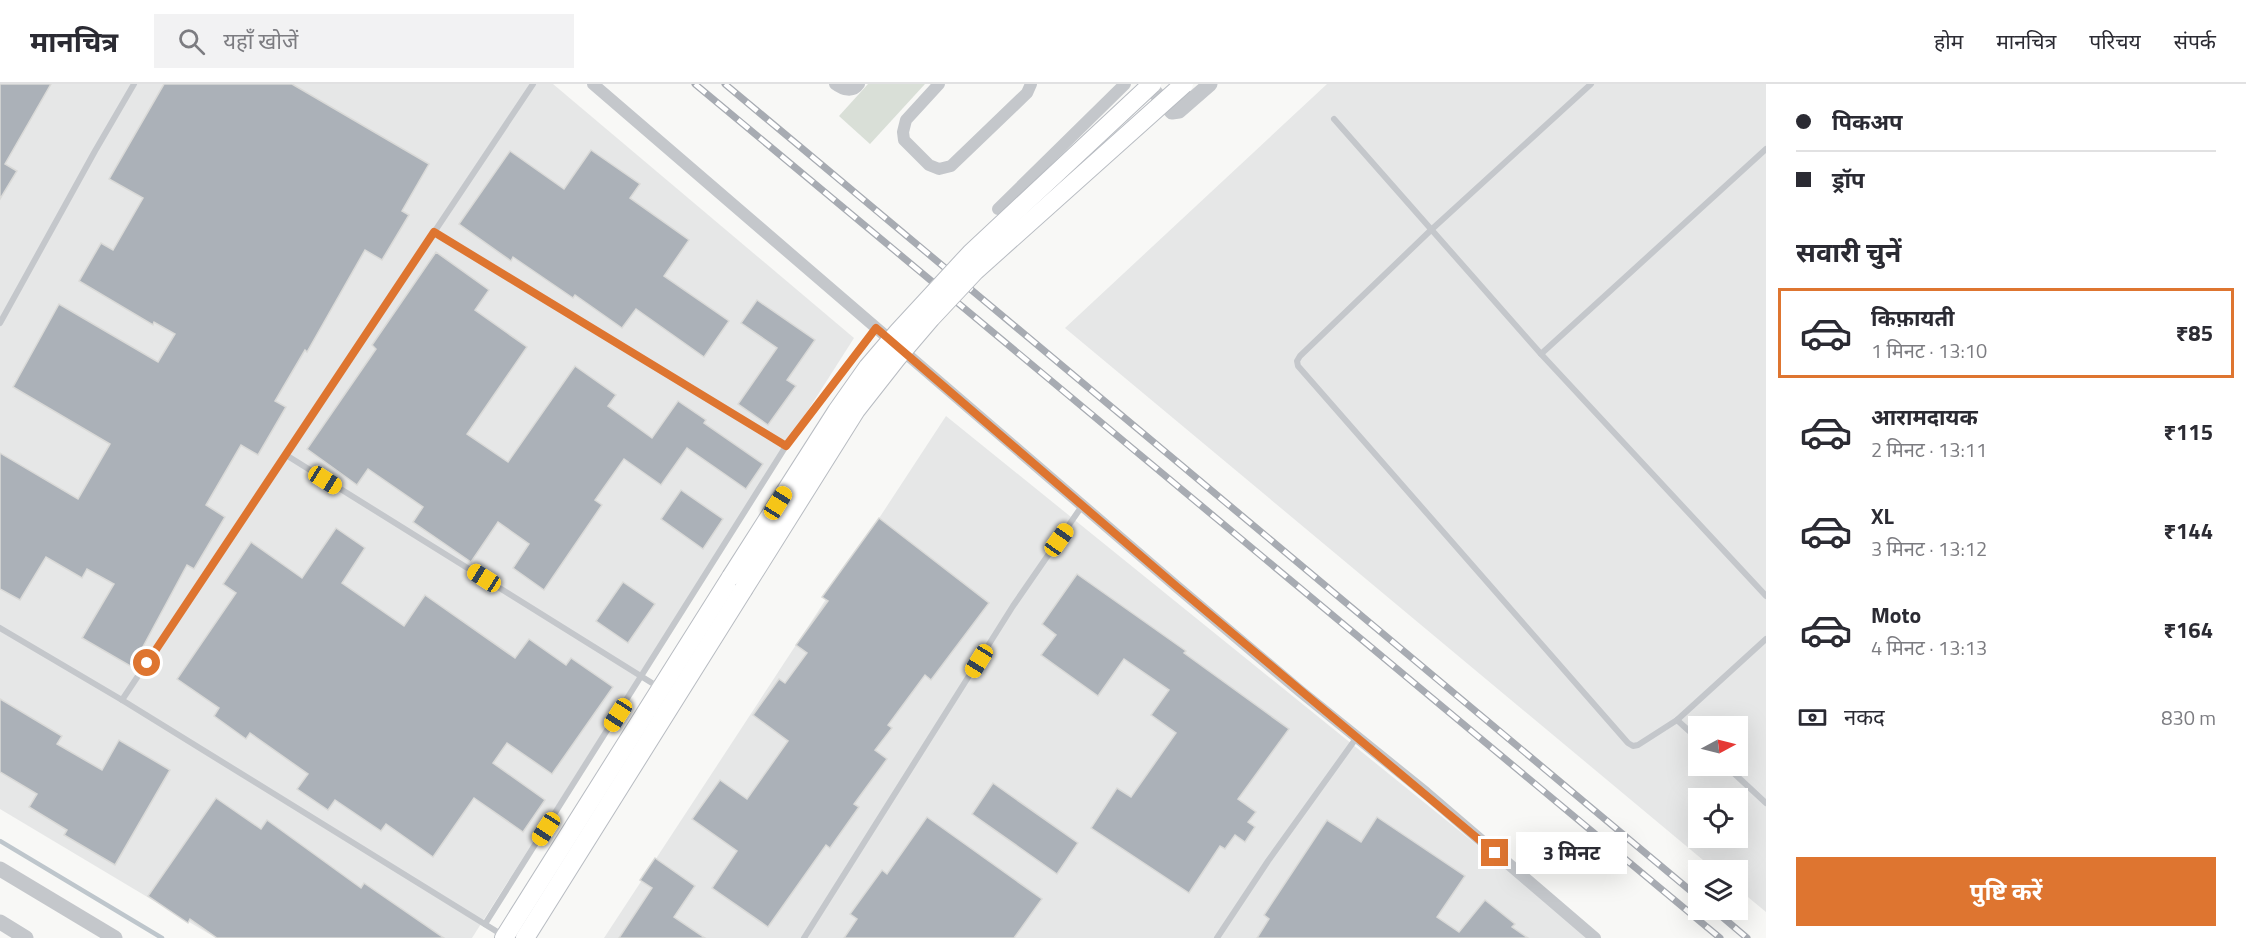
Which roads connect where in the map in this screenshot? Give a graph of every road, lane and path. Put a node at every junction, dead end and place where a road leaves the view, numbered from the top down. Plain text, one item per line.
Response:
1 (134, 84) edge
2 (533, 84) edge
3 (593, 84) edge
4 (835, 84) edge
5 (859, 84) edge
6 (939, 84) edge
7 (1031, 84) edge
8 (1125, 84) edge
9 (1150, 84) edge
10 (1184, 84) edge
11 (1210, 84) edge
12 (1592, 84) edge
13 (1334, 119) dead end
14 (1766, 149) edge
15 (998, 209) dead end
16 (1431, 230) junction
17 (434, 232) junction
18 (0, 323) edge
19 (876, 328) junction
20 (1541, 354) junction
21 (786, 446) junction
22 (286, 455) junction
23 (1082, 506) junction
24 (737, 584) junction
25 (1766, 596) edge
26 (0, 628) edge
27 (1766, 639) edge
28 (642, 677) junction
29 (661, 689) junction
30 (122, 700) junction
31 (1677, 720) junction
32 (1688, 730) edge
33 (1357, 737) junction
34 (1737, 776) edge
35 (1766, 803) edge
36 (0, 869) edge
37 (0, 922) edge
38 (485, 924) junction
39 (504, 937) edge
40 (26, 938) edge
41 (115, 938) edge
42 (525, 938) edge
43 (804, 938) edge
44 (1217, 938) edge
45 (1595, 938) edge

1 - 18 lane
2 - 17 lane
3 - 19 street
4 - 5 street
6 - 7 street
8 - 15 street
9 - 11 street
9 - 24 main road, bridge
10 - 24 main road, bridge
12 - 16 lane
13 - 16 lane
14 - 20 lane
16 - 20 lane
16 - 31 lane
17 - 21 lane
17 - 22 lane
19 - 21 lane
19 - 23 street
20 - 25 lane
21 - 28 lane
22 - 28 lane
22 - 30 lane
23 - 33 street
23 - 43 lane
24 - 29 main road
24 - 42 main road
26 - 30 lane
27 - 31 lane
28 - 29 lane
28 - 38 lane
29 - 39 main road
30 - 38 lane
31 - 32 lane
33 - 44 lane
33 - 45 street
34 - 35 lane
36 - 41 street
37 - 40 street
38 - 39 lane

